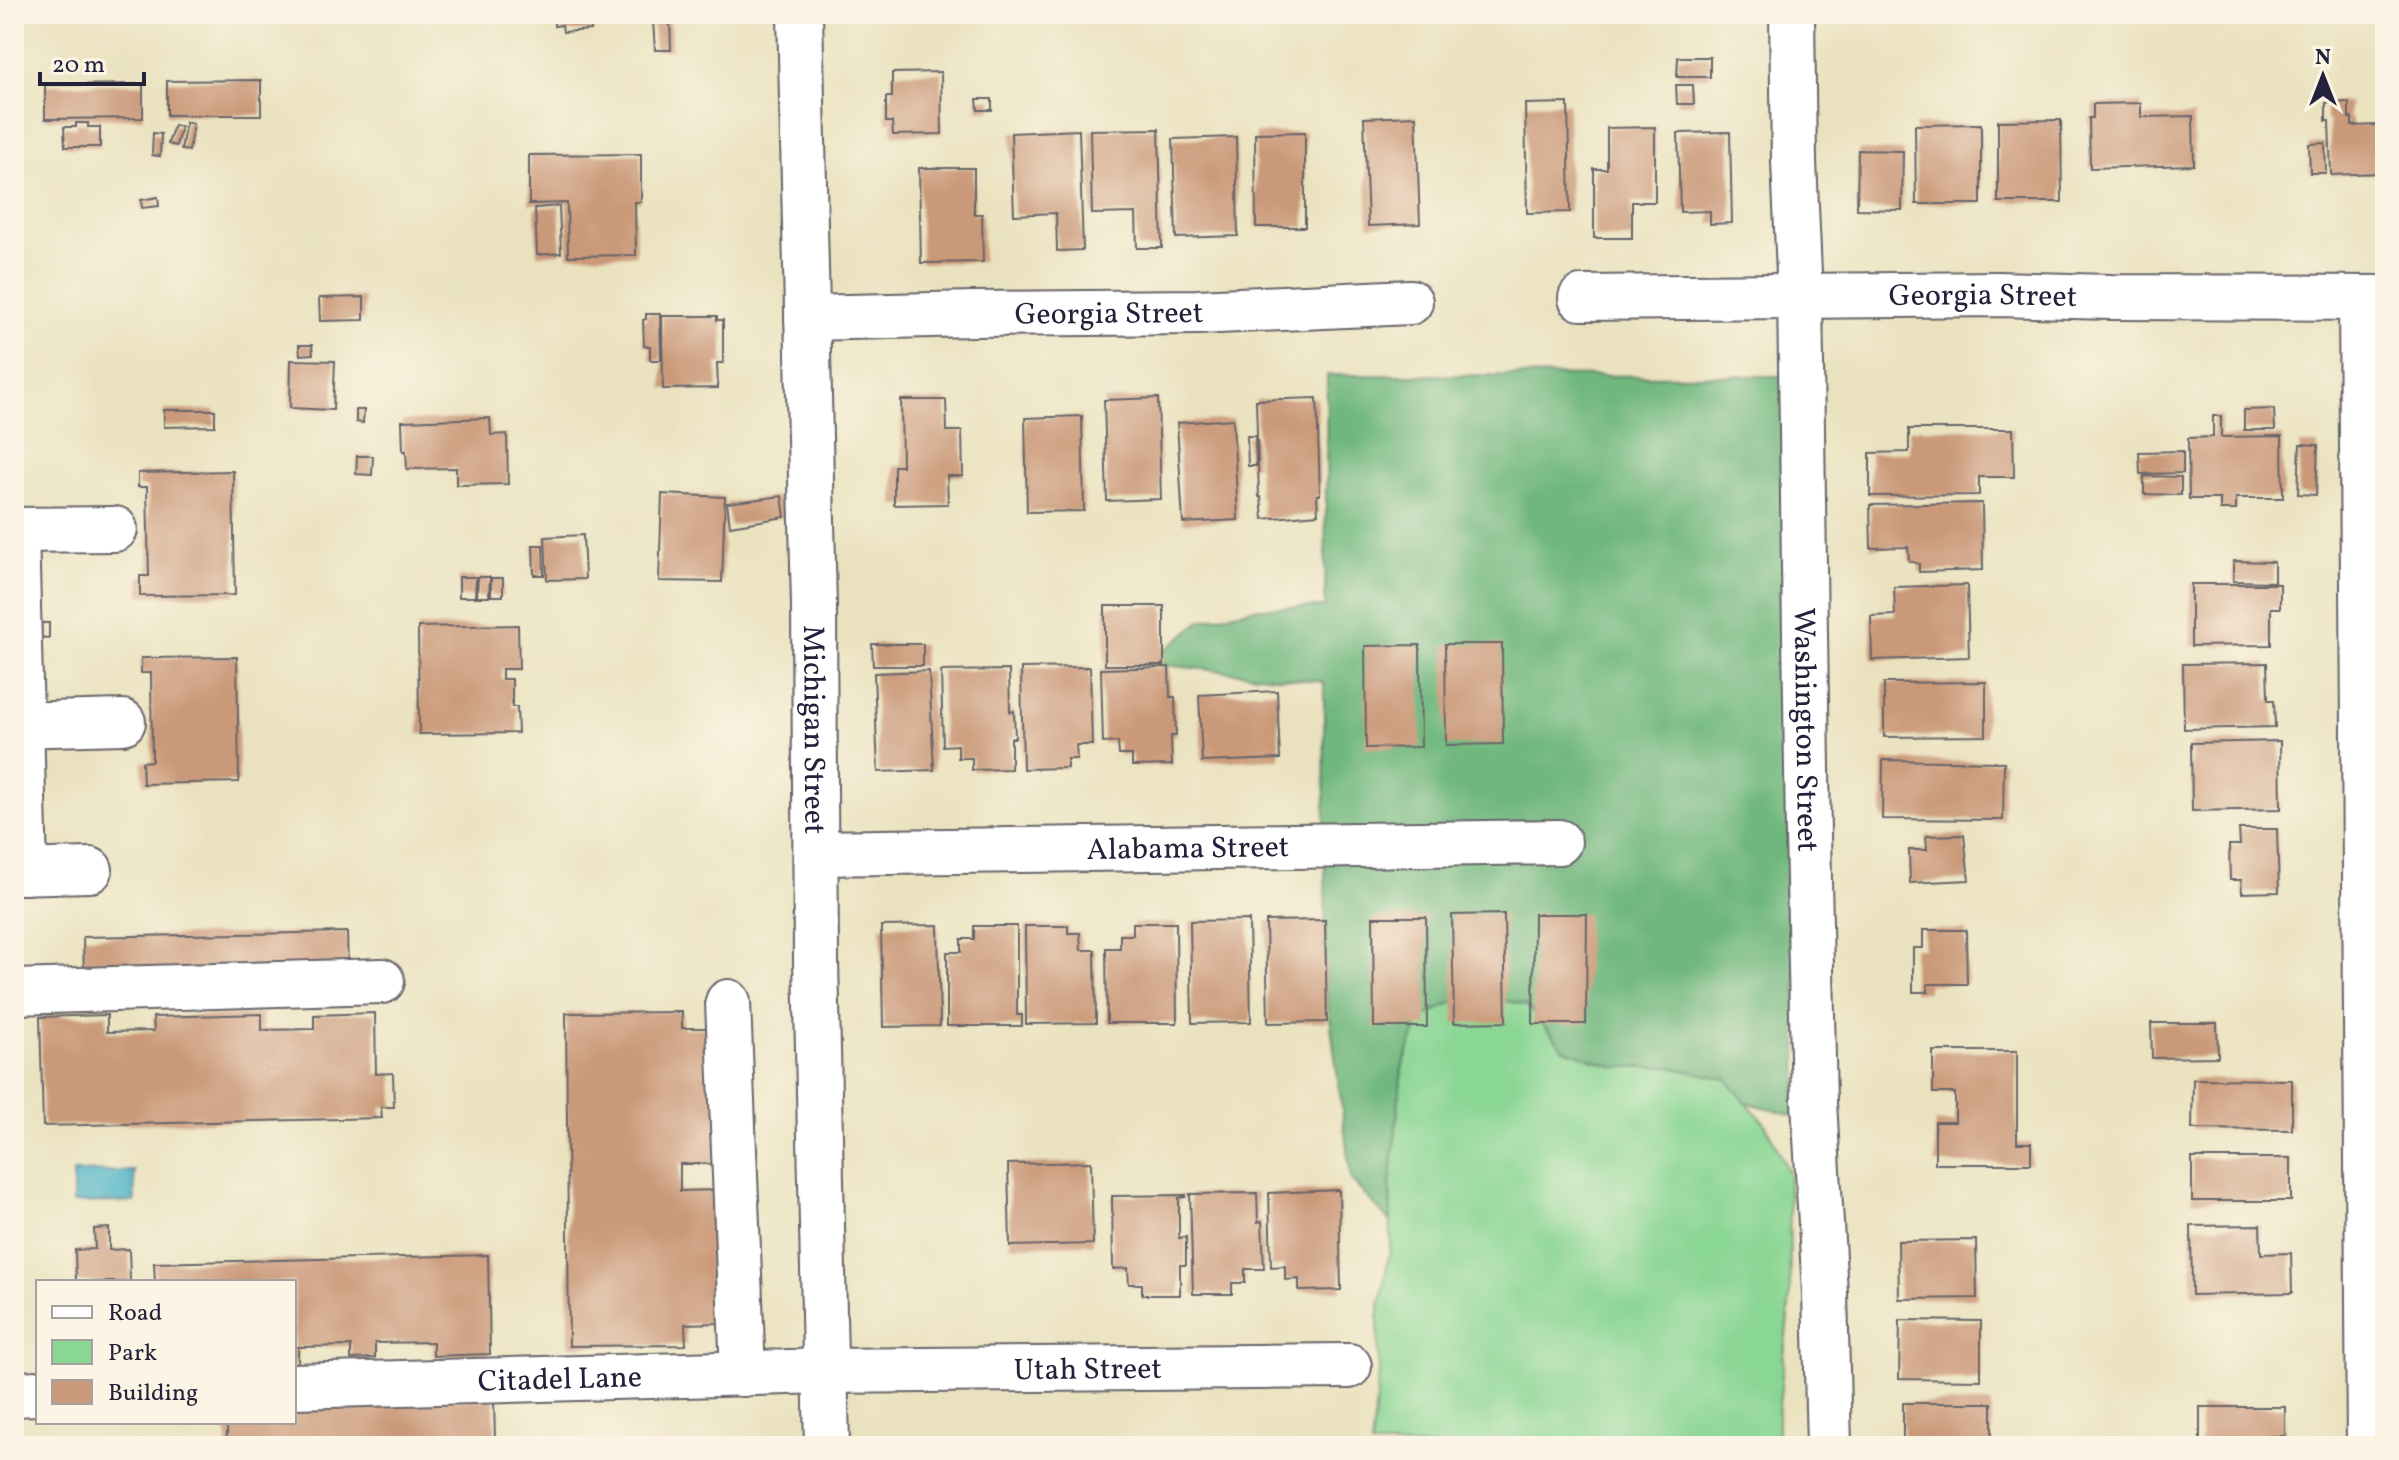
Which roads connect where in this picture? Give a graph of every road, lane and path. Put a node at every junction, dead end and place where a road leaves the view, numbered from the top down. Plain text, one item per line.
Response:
1 (800, 14) edge
2 (1792, 14) edge
3 (1800, 296) junction
4 (1581, 298) dead end
5 (2373, 298) edge
6 (1410, 302) dead end
7 (807, 318) junction
8 (115, 529) dead end
9 (15, 530) edge
10 (2374, 712) edge
11 (123, 722) dead end
12 (18, 725) edge
13 (1559, 842) dead end
14 (816, 853) junction
15 (90, 870) dead end
16 (20, 872) edge
17 (382, 981) dead end
18 (14, 992) edge
19 (728, 1002) dead end
20 (2376, 1053) edge
21 (1349, 1366) dead end
22 (825, 1371) junction
23 (743, 1374) junction
24 (296, 1386) edge
25 (36, 1393) edge
26 (14, 1394) edge
27 (827, 1446) edge
28 (1829, 1446) edge
29 (2369, 1446) edge

1 - 7 street, Michigan Street
2 - 3 street, Washington Street
3 - 4 street, Georgia Street
3 - 5 street, Georgia Street
3 - 28 street, Washington Street
5 - 10 street
6 - 7 street, Georgia Street
7 - 14 street, Michigan Street
8 - 9 street
9 - 12 street
10 - 20 street
11 - 12 street
12 - 16 street
13 - 14 street, Alabama Street
14 - 22 street, Michigan Street
15 - 16 street
17 - 18 street
19 - 23 street
20 - 29 street
21 - 22 street, Utah Street
22 - 23 street, Citadel Lane
22 - 27 street, Michigan Street
23 - 24 street, Citadel Lane
25 - 26 street

